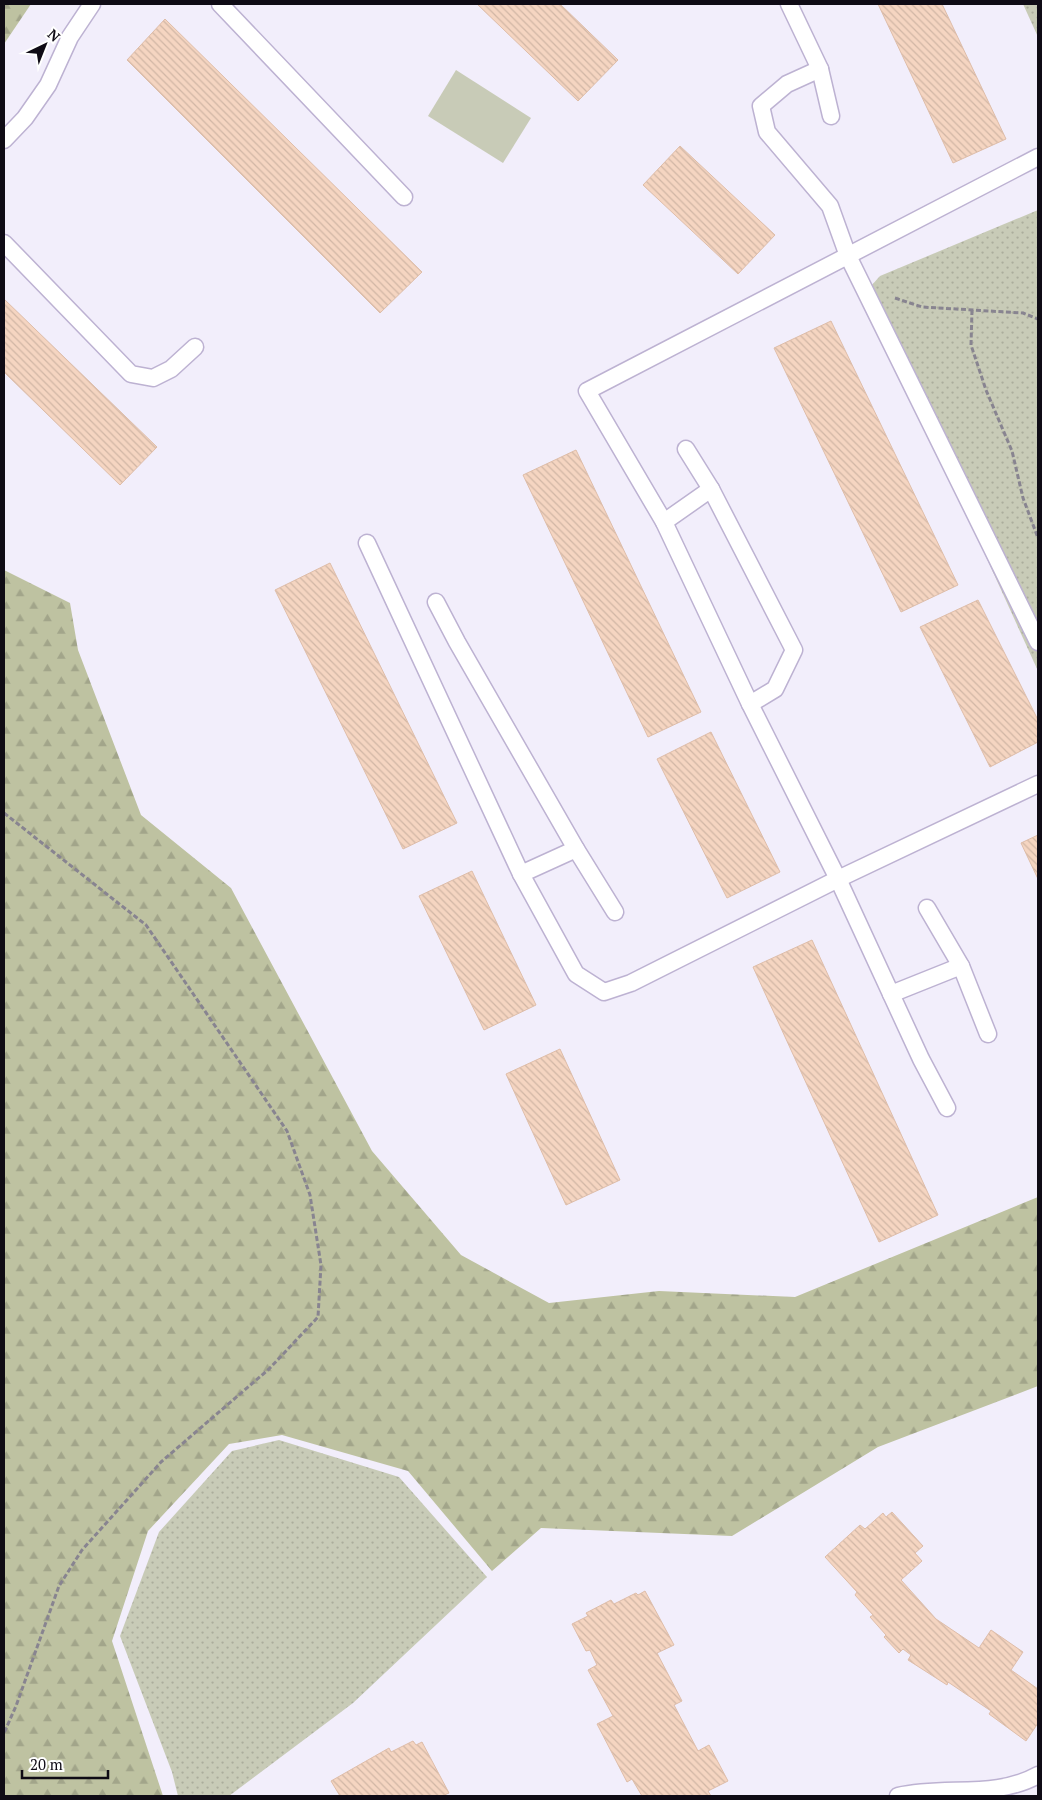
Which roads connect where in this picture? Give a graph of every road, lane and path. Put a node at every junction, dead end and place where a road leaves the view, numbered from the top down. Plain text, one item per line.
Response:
1 (92, 4) edge
2 (220, 4) edge
3 (789, 4) edge
4 (820, 69) junction
5 (832, 116) dead end
6 (4, 140) edge
7 (1038, 157) edge
8 (404, 197) dead end
9 (4, 242) edge
10 (848, 256) junction
11 (890, 296) dead end
12 (972, 310) junction
13 (1038, 319) edge
14 (195, 347) dead end
15 (686, 449) dead end
16 (711, 489) junction
17 (664, 522) junction
18 (1038, 538) edge
19 (367, 543) dead end
20 (436, 602) dead end
21 (1038, 642) edge
22 (750, 704) junction
23 (1038, 784) edge
24 (4, 813) edge
25 (576, 849) junction
26 (521, 874) junction
27 (838, 879) junction
28 (927, 908) dead end
29 (615, 912) dead end
30 (961, 966) junction
31 (890, 994) junction
32 (988, 1034) dead end
33 (947, 1108) dead end
34 (4, 1733) edge
35 (1038, 1775) edge
36 (898, 1796) edge

1 - 6 lane
2 - 8 lane
3 - 4 lane
4 - 5 lane
4 - 10 lane
7 - 10 lane
9 - 14 lane
10 - 17 lane
10 - 21 lane
11 - 12 path
12 - 13 path
12 - 18 path
15 - 16 lane
16 - 17 lane
16 - 22 lane
17 - 22 lane
19 - 26 lane
20 - 25 lane
22 - 27 lane
23 - 27 lane
24 - 34 path
25 - 26 lane
25 - 29 lane
26 - 27 lane
27 - 31 lane
28 - 30 lane
30 - 31 lane
30 - 32 lane
31 - 33 lane
35 - 36 lane

